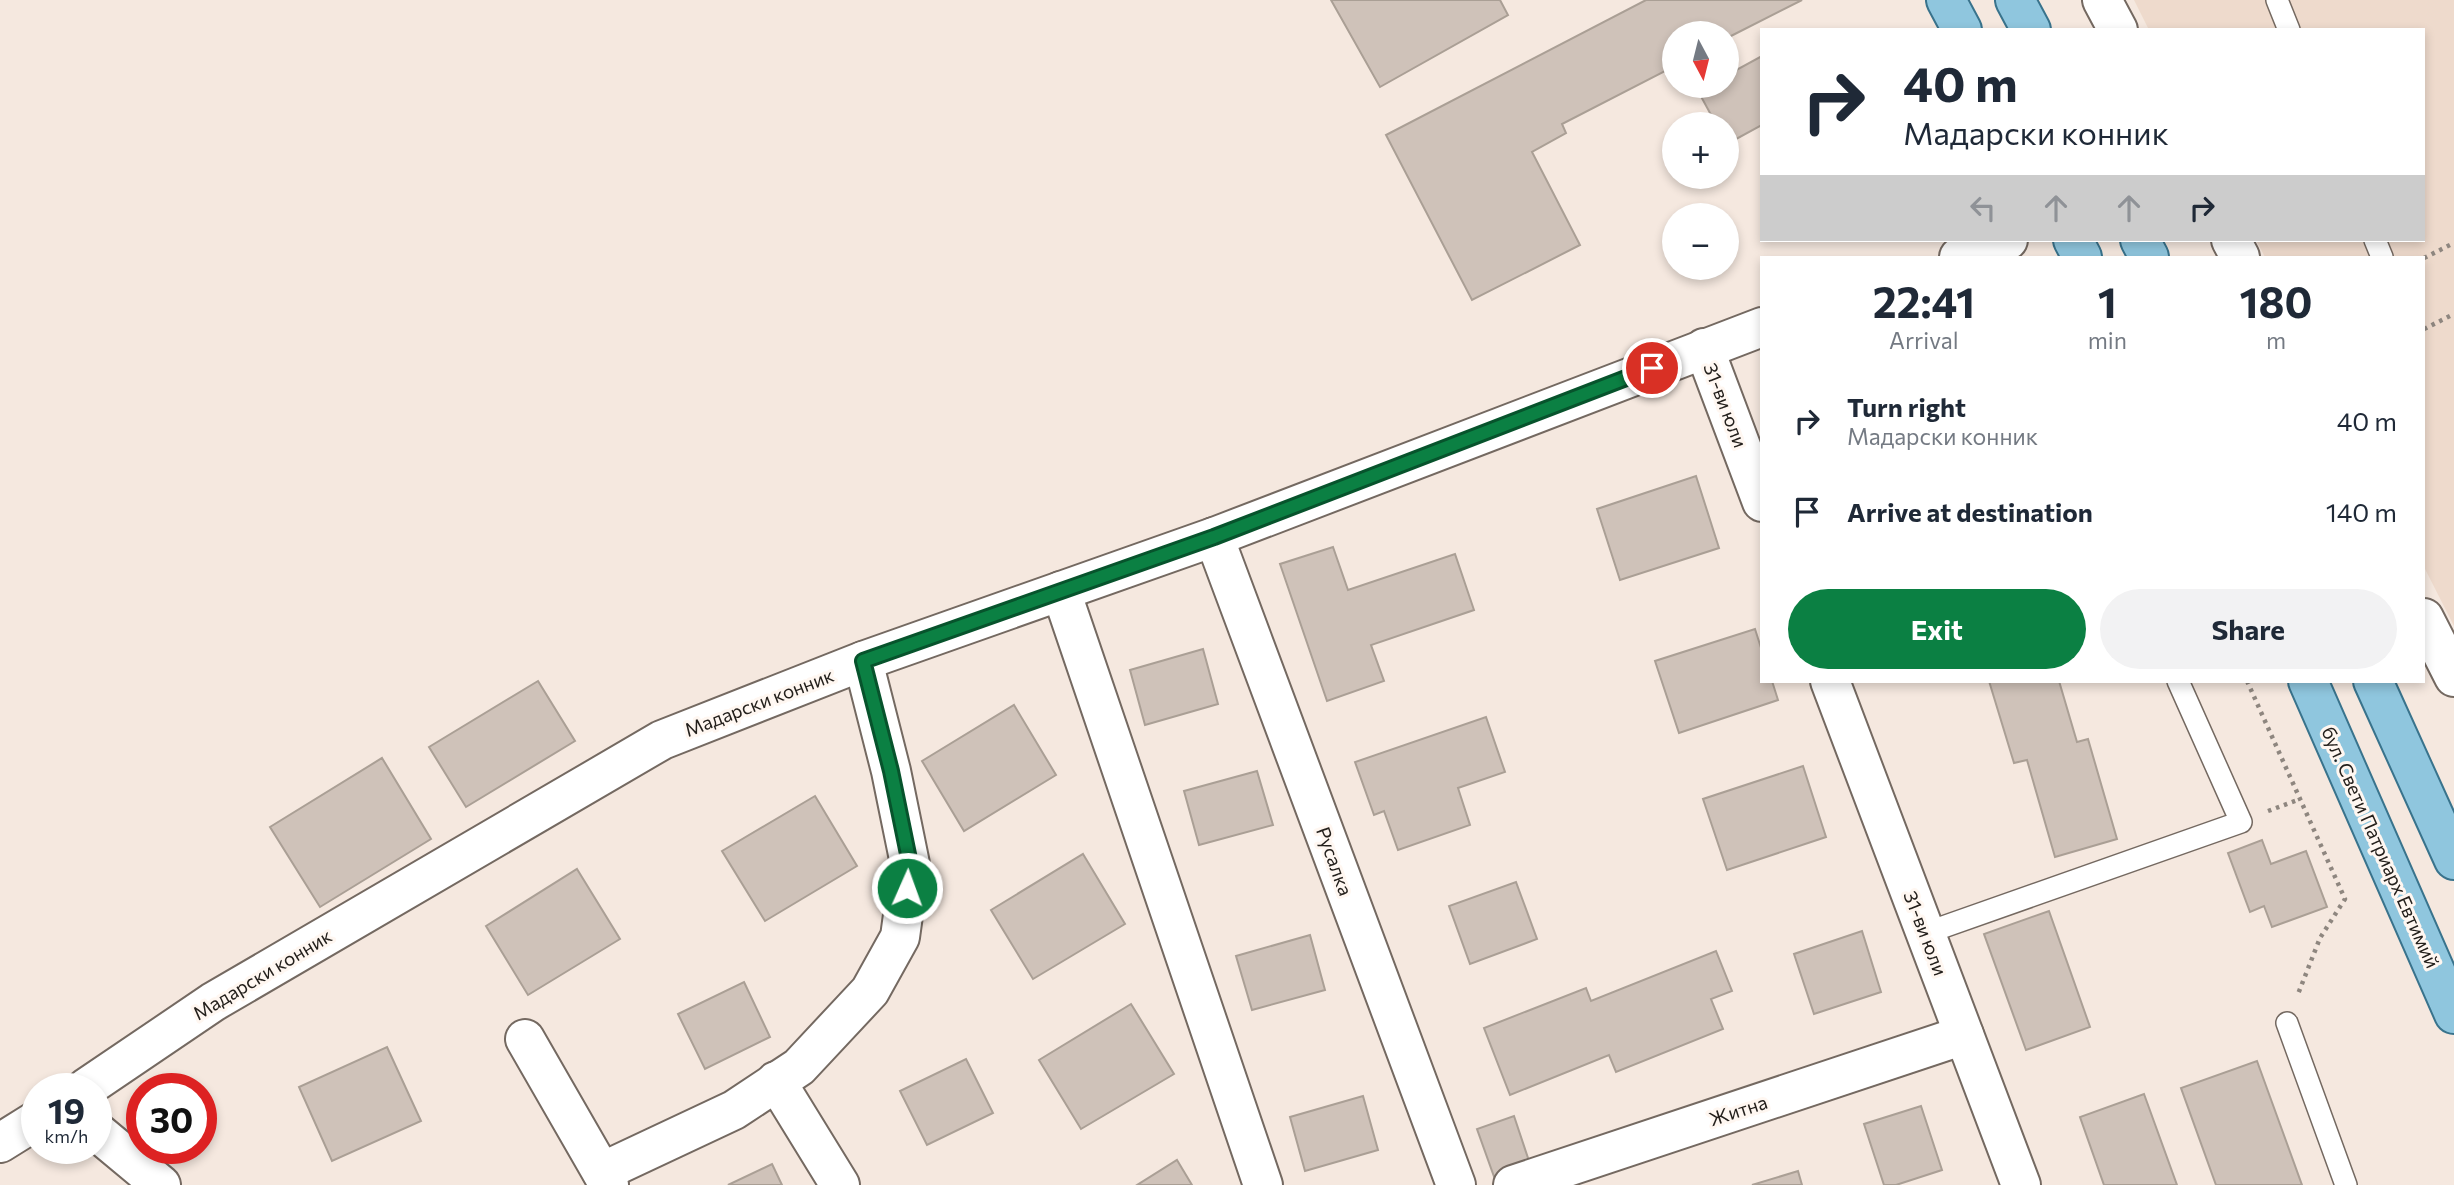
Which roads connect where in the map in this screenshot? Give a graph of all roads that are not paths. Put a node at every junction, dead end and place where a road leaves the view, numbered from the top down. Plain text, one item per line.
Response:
1 (1946, 0) edge
2 (2015, 0) edge
3 (2102, 0) edge
4 (2277, 0) edge
5 (1961, 28) edge
6 (2030, 28) edge
7 (2117, 28) edge
8 (2288, 28) edge
9 (2002, 242) edge
10 (1962, 256) edge
11 (1760, 328) edge
12 (1704, 348) junction
13 (1760, 497) edge
14 (1214, 537) junction
15 (1061, 591) junction
16 (2425, 620) edge
17 (863, 661) junction
18 (2454, 677) edge
19 (1831, 683) edge
20 (2179, 683) edge
21 (2309, 683) edge
22 (2374, 683) edge
23 (2454, 860) edge
24 (1926, 933) junction
25 (2454, 1014) edge
26 (2287, 1023) road end
27 (1964, 1035) junction
28 (525, 1039) dead end
29 (108, 1073) edge
30 (776, 1081) junction
31 (21, 1130) edge
32 (0, 1143) edge
33 (112, 1144) edge
34 (606, 1178) edge
35 (161, 1185) edge
36 (840, 1185) edge
37 (1263, 1185) edge
38 (1456, 1185) edge
39 (1513, 1185) edge
40 (2021, 1185) edge
41 (2346, 1185) edge

1 - 5 main road
2 - 6 main road
3 - 7 street
4 - 8 lane
9 - 10 street
11 - 12 street, Мадарски конник
12 - 13 street, 31-ви юли
12 - 14 street, Мадарски конник
14 - 15 street, Мадарски конник
14 - 38 street, Русалка
15 - 17 street, Мадарски конник
15 - 37 street
16 - 18 street
17 - 29 street, Мадарски конник
17 - 30 street
19 - 24 street, 31-ви юли
20 - 24 lane
21 - 25 main road, бул. Свети Патриарх Евтимий
22 - 23 main road
24 - 27 street, 31-ви юли
26 - 41 lane
27 - 39 street, Житна
27 - 40 street, 31-ви юли
28 - 34 street
30 - 34 street
30 - 36 street
31 - 32 street
33 - 35 street

